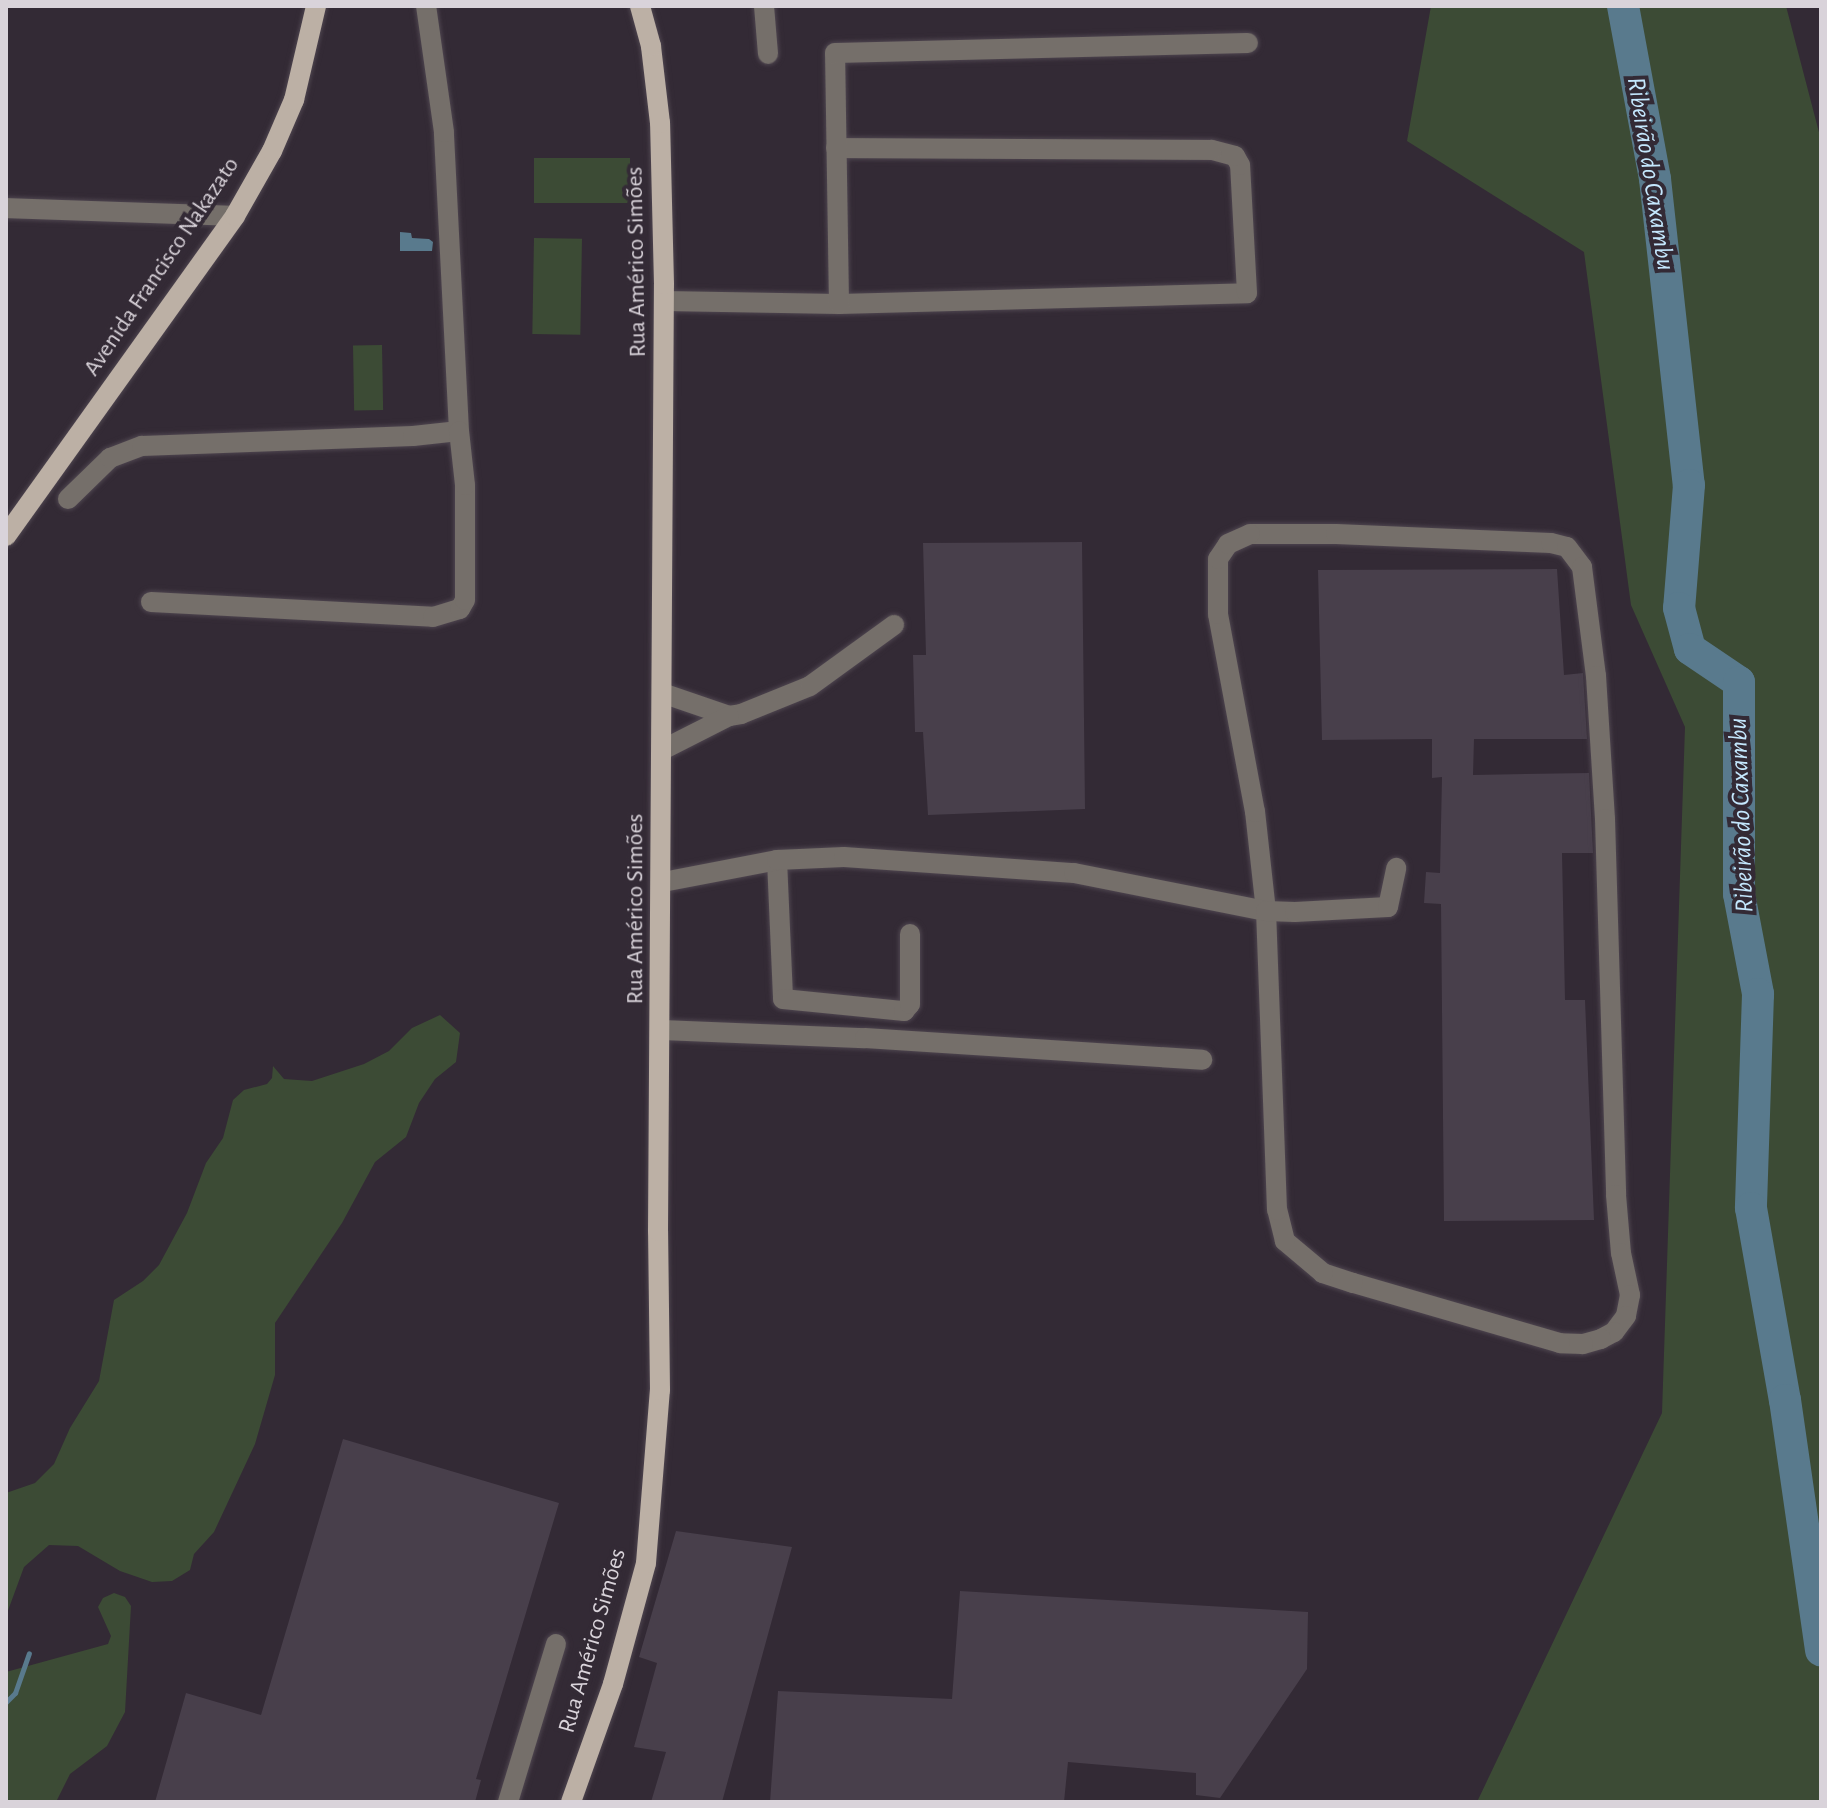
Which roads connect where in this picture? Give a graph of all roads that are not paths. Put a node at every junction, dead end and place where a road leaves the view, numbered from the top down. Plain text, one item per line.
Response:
1 (316, 6) edge
2 (426, 6) edge
3 (640, 6) edge
4 (764, 6) edge
5 (1248, 43) dead end
6 (768, 54) dead end
7 (836, 148) junction
8 (6, 208) edge
9 (235, 216) junction
10 (664, 301) junction
11 (839, 304) junction
12 (459, 431) junction
13 (68, 499) dead end
14 (6, 536) edge
15 (151, 602) dead end
16 (894, 625) dead end
17 (662, 693) junction
18 (729, 716) junction
19 (662, 750) junction
20 (777, 860) junction
21 (1396, 868) dead end
22 (663, 882) junction
23 (1266, 911) junction
24 (910, 934) dead end
25 (662, 1030) junction
26 (1202, 1060) dead end
27 (556, 1644) dead end
28 (508, 1802) edge
29 (571, 1802) edge

1 - 9 main road, Avenida Francisco Nakazato
2 - 12 street
3 - 10 main road, Rua Américo Simões
4 - 6 street
5 - 7 street
7 - 11 street
7 - 11 street
8 - 9 street
9 - 14 main road, Avenida Francisco Nakazato
10 - 11 street
10 - 17 main road, Rua Américo Simões
12 - 13 street
12 - 15 street
16 - 18 street
17 - 18 street
17 - 19 main road, Rua Américo Simões
18 - 19 street
19 - 22 main road, Rua Américo Simões
20 - 22 street
20 - 23 street
20 - 24 street
21 - 23 street
22 - 25 main road, Rua Américo Simões
23 - 23 street
25 - 26 street
25 - 29 main road, Rua Américo Simões
27 - 28 street

